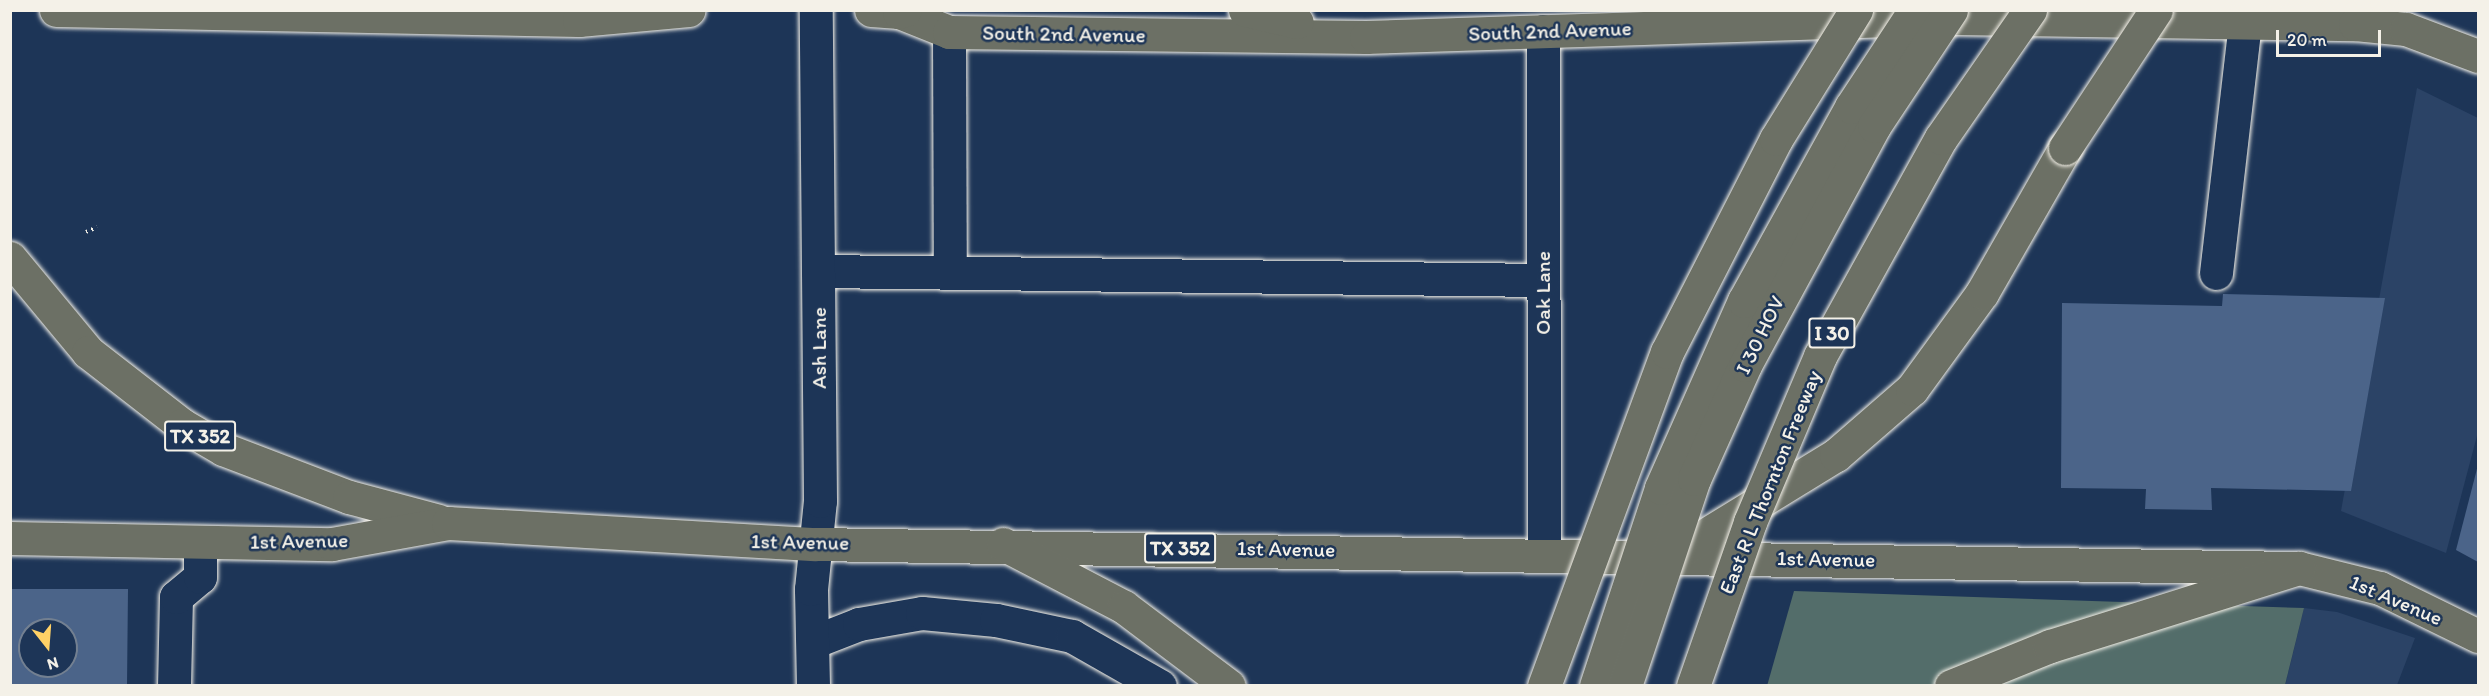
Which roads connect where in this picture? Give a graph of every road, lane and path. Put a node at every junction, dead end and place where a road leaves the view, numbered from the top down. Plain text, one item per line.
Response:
1 (56, 10) edge
2 (689, 10) edge
3 (816, 10) edge
4 (1245, 10) edge
5 (1856, 10) edge
6 (1915, 10) edge
7 (1951, 10) edge
8 (2030, 10) edge
9 (2156, 10) edge
10 (892, 11) edge
11 (2384, 18) edge
12 (2246, 23) junction
13 (1543, 31) junction
14 (950, 32) junction
15 (1366, 37) junction
16 (2478, 56) edge
17 (97, 227) dead end
18 (86, 232) dead end
19 (10, 258) edge
20 (818, 271) junction
21 (950, 273) junction
22 (2216, 273) dead end
23 (1543, 280) junction
24 (447, 524) junction
25 (10, 538) edge
26 (200, 542) junction
27 (815, 544) junction
28 (1003, 544) junction
29 (1544, 554) junction
30 (1671, 556) junction
31 (2299, 568) junction
32 (2478, 636) edge
33 (813, 642) junction
34 (174, 686) edge
35 (813, 686) edge
36 (1160, 686) edge
37 (1229, 686) edge
38 (1544, 686) edge
39 (1596, 686) edge
40 (1625, 686) edge
41 (1693, 686) edge
42 (1951, 686) edge

1 - 2 main road
3 - 20 street, Ash Lane
4 - 15 main road
5 - 38 main road, bridge
6 - 39 main road, I 30 HOV, bridge
7 - 40 main road, I 30 HOV, bridge
8 - 41 main road, East R L Thornton Freeway / I 30, bridge
9 - 30 main road, bridge
10 - 14 main road, South 2nd Avenue
11 - 12 main road, South 2nd Avenue
11 - 16 main road, South 2nd Avenue
12 - 13 main road, South 2nd Avenue
12 - 22 street
13 - 15 main road, South 2nd Avenue
13 - 23 street, Oak Lane
14 - 15 main road, South 2nd Avenue
14 - 21 street
17 - 18 path
19 - 24 main road, TX 352
20 - 21 street
20 - 27 street, Ash Lane
21 - 23 street
23 - 29 street, Oak Lane
24 - 26 main road, 1st Avenue
24 - 27 main road, 1st Avenue / TX 352
25 - 26 main road, 1st Avenue
26 - 34 street
27 - 28 main road, 1st Avenue / TX 352
27 - 33 street, Ash Lane
28 - 29 main road, 1st Avenue / TX 352
28 - 37 main road
29 - 30 main road, 1st Avenue / TX 352
30 - 31 main road, 1st Avenue
31 - 32 main road, 1st Avenue
31 - 42 main road
33 - 35 street, Ash Lane
33 - 36 street

